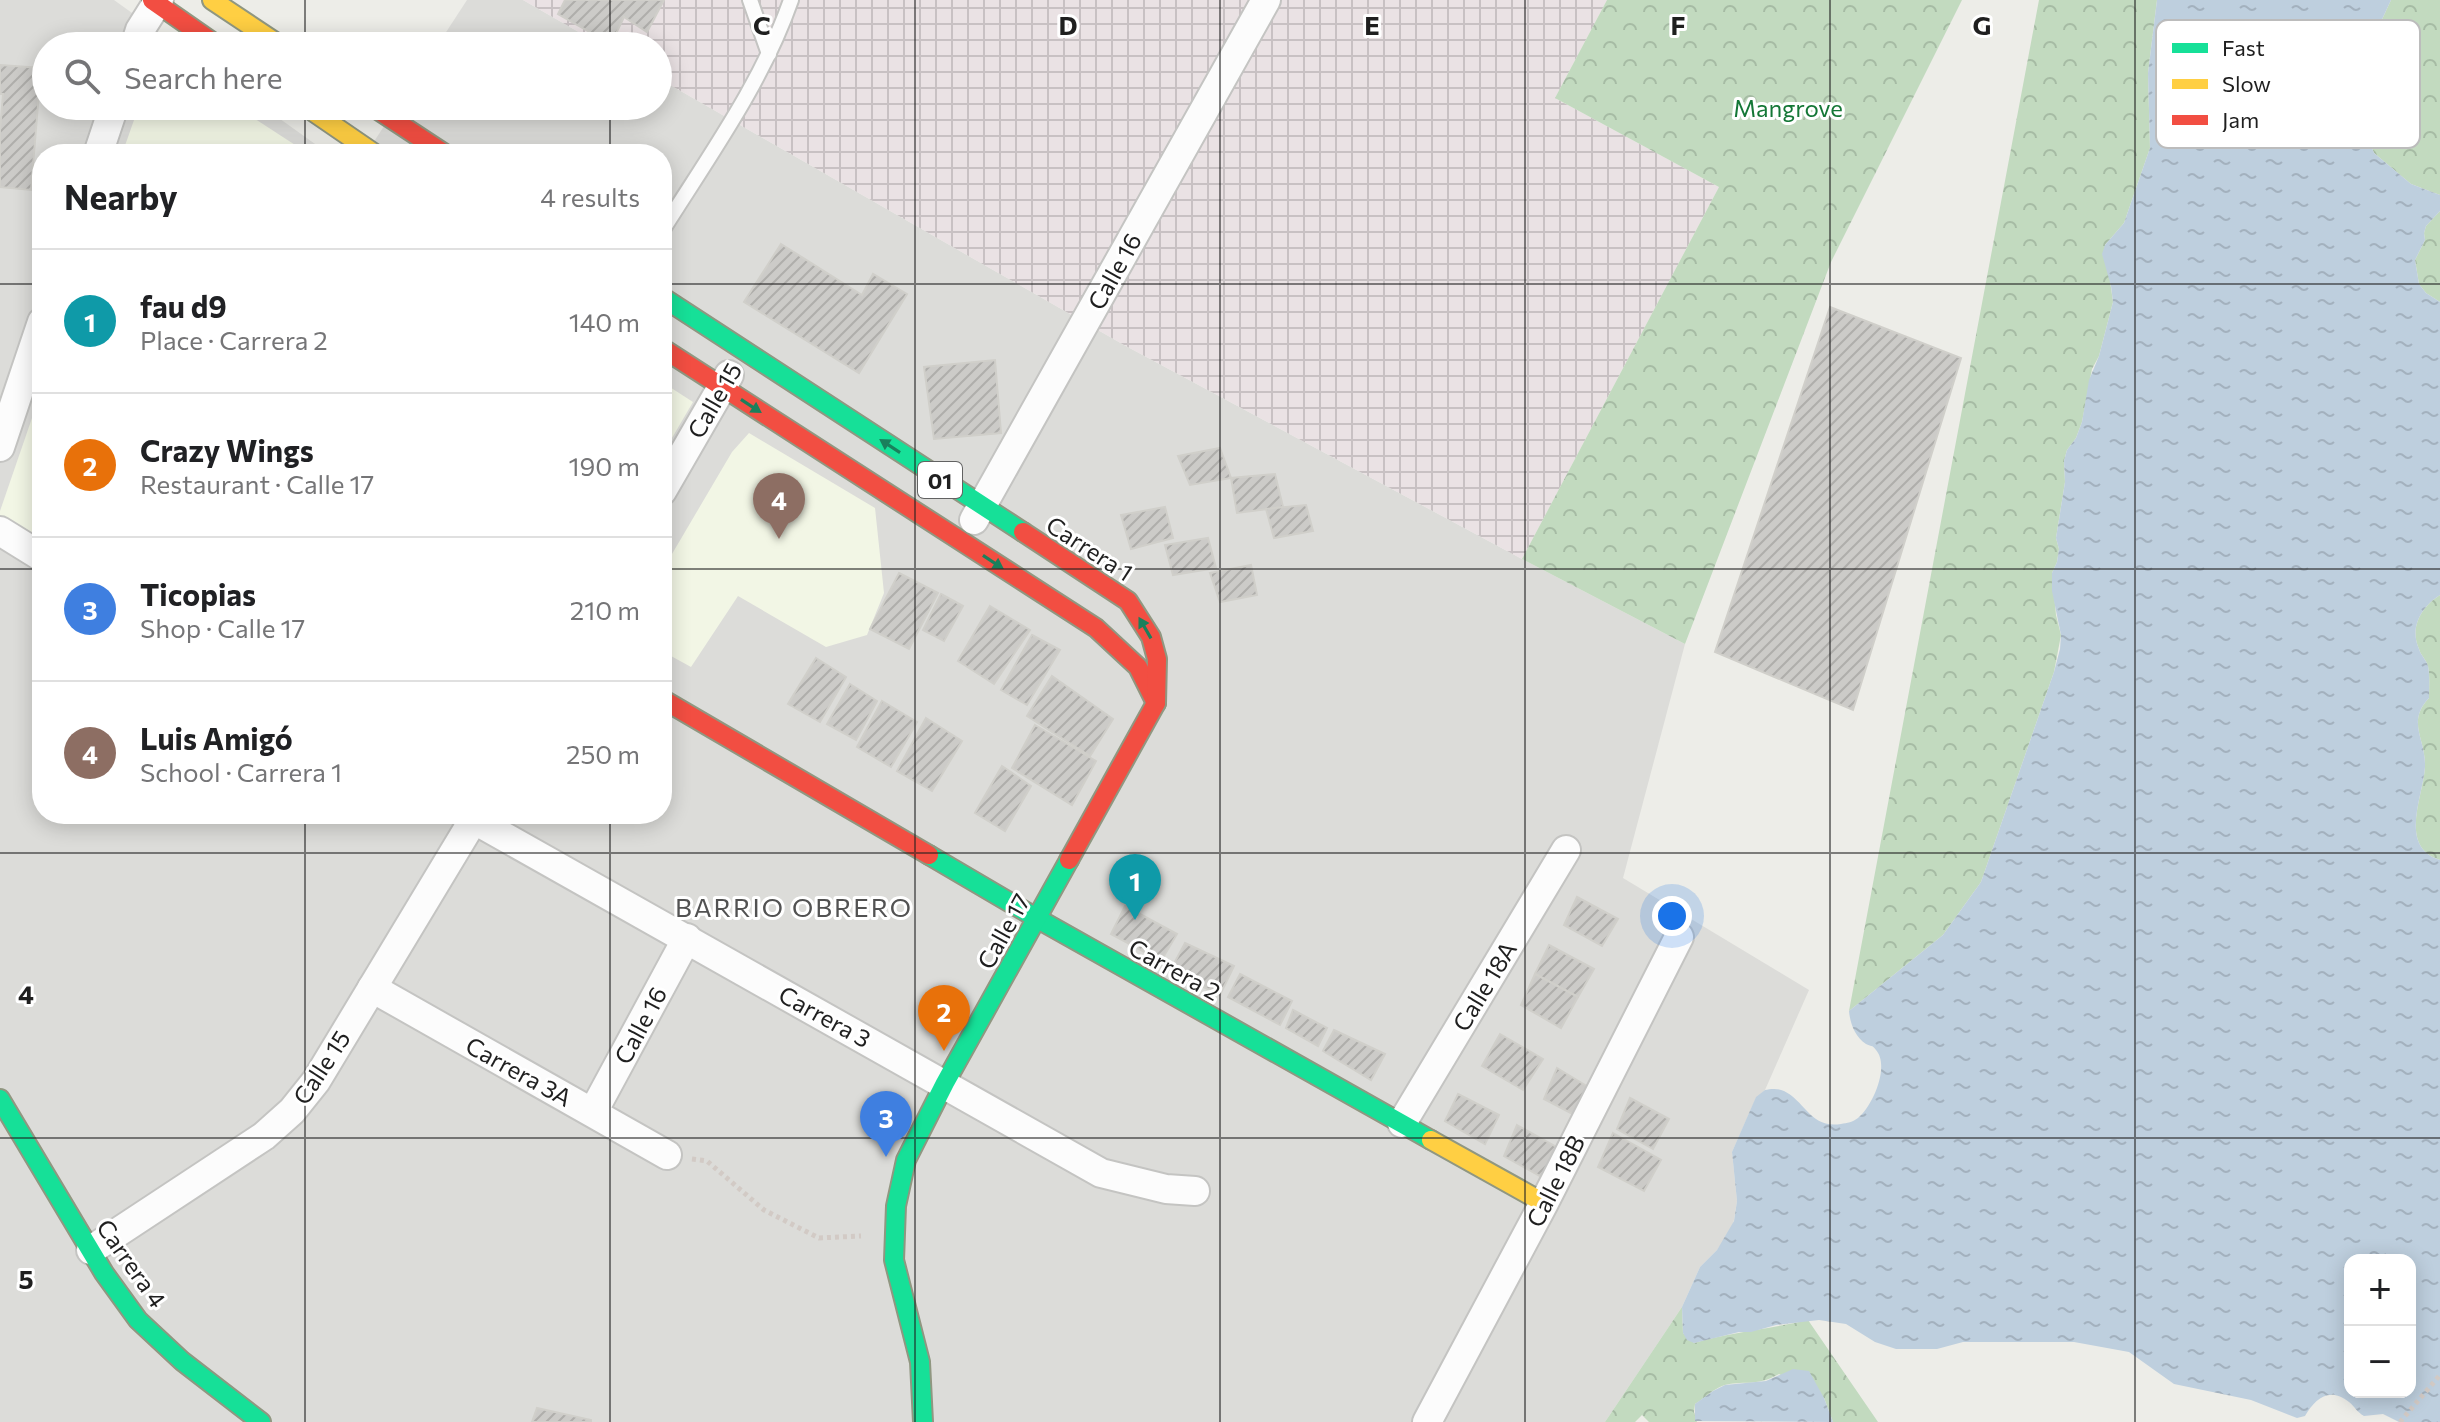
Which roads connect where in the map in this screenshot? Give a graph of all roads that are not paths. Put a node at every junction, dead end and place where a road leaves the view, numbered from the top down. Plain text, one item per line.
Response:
1 (212, 0) edge
2 (750, 0) edge
3 (791, 0) edge
4 (1266, 0) edge
5 (156, 1) edge
6 (139, 32) edge
7 (199, 32) edge
8 (260, 32) edge
9 (769, 54) junction
10 (109, 120) edge
11 (325, 120) edge
12 (393, 120) edge
13 (101, 144) edge
14 (360, 144) edge
15 (430, 144) edge
16 (672, 215) edge
17 (672, 304) edge
18 (743, 350) junction
19 (32, 352) edge
20 (672, 354) edge
21 (722, 387) junction
22 (0, 447) edge
23 (672, 474) edge
24 (982, 507) junction
25 (0, 531) edge
26 (962, 542) junction
27 (32, 551) edge
28 (1156, 703) junction
29 (672, 705) edge
30 (466, 824) edge
31 (485, 824) edge
32 (1566, 850) dead end
33 (1038, 919) junction
34 (1679, 937) dead end
35 (687, 938) junction
36 (372, 988) junction
37 (945, 1083) junction
38 (0, 1099) edge
39 (593, 1112) junction
40 (1402, 1123) junction
41 (667, 1155) road end
42 (1195, 1191) dead end
43 (1544, 1203) junction
44 (91, 1250) junction
45 (261, 1422) edge
46 (923, 1422) edge
47 (1427, 1422) edge

1 - 8 main road
2 - 9 lane
3 - 9 lane
4 - 24 street, Calle 16
5 - 6 street
5 - 7 main road
9 - 16 lane
10 - 13 street
11 - 14 main road
12 - 15 main road
17 - 18 main road, Carrera 1 / 01
18 - 21 street, Calle 15
24 -> 18 main road, Carrera 1 / 01
19 - 22 street
20 - 21 main road, 01
21 - 23 street, Calle 15
21 -> 26 main road, 01
24 - 26 street, Calle 16
28 -> 24 main road, Carrera 1 / 01
25 - 27 street
26 -> 28 main road, 01
28 - 33 main road, Calle 17 / 01
29 - 33 main road, Carrera 2
30 - 36 street, Calle 15
31 - 35 street, Carrera 3
32 - 40 street, Calle 18A
33 - 37 main road, Calle 17 / 01
33 - 40 main road, Carrera 2
34 - 43 street, Calle 18B
35 - 37 street, Carrera 3
35 - 39 street, Calle 16
36 - 39 street, Carrera 3A
36 - 44 street, Calle 15
37 - 42 street, Carrera 3
37 - 46 main road, Calle 17 / 01
38 - 44 main road, Carrera 4
39 - 41 street, Carrera 3A
40 - 43 main road, Carrera 2
43 - 47 street, Calle 18B
44 - 45 main road, Carrera 4

